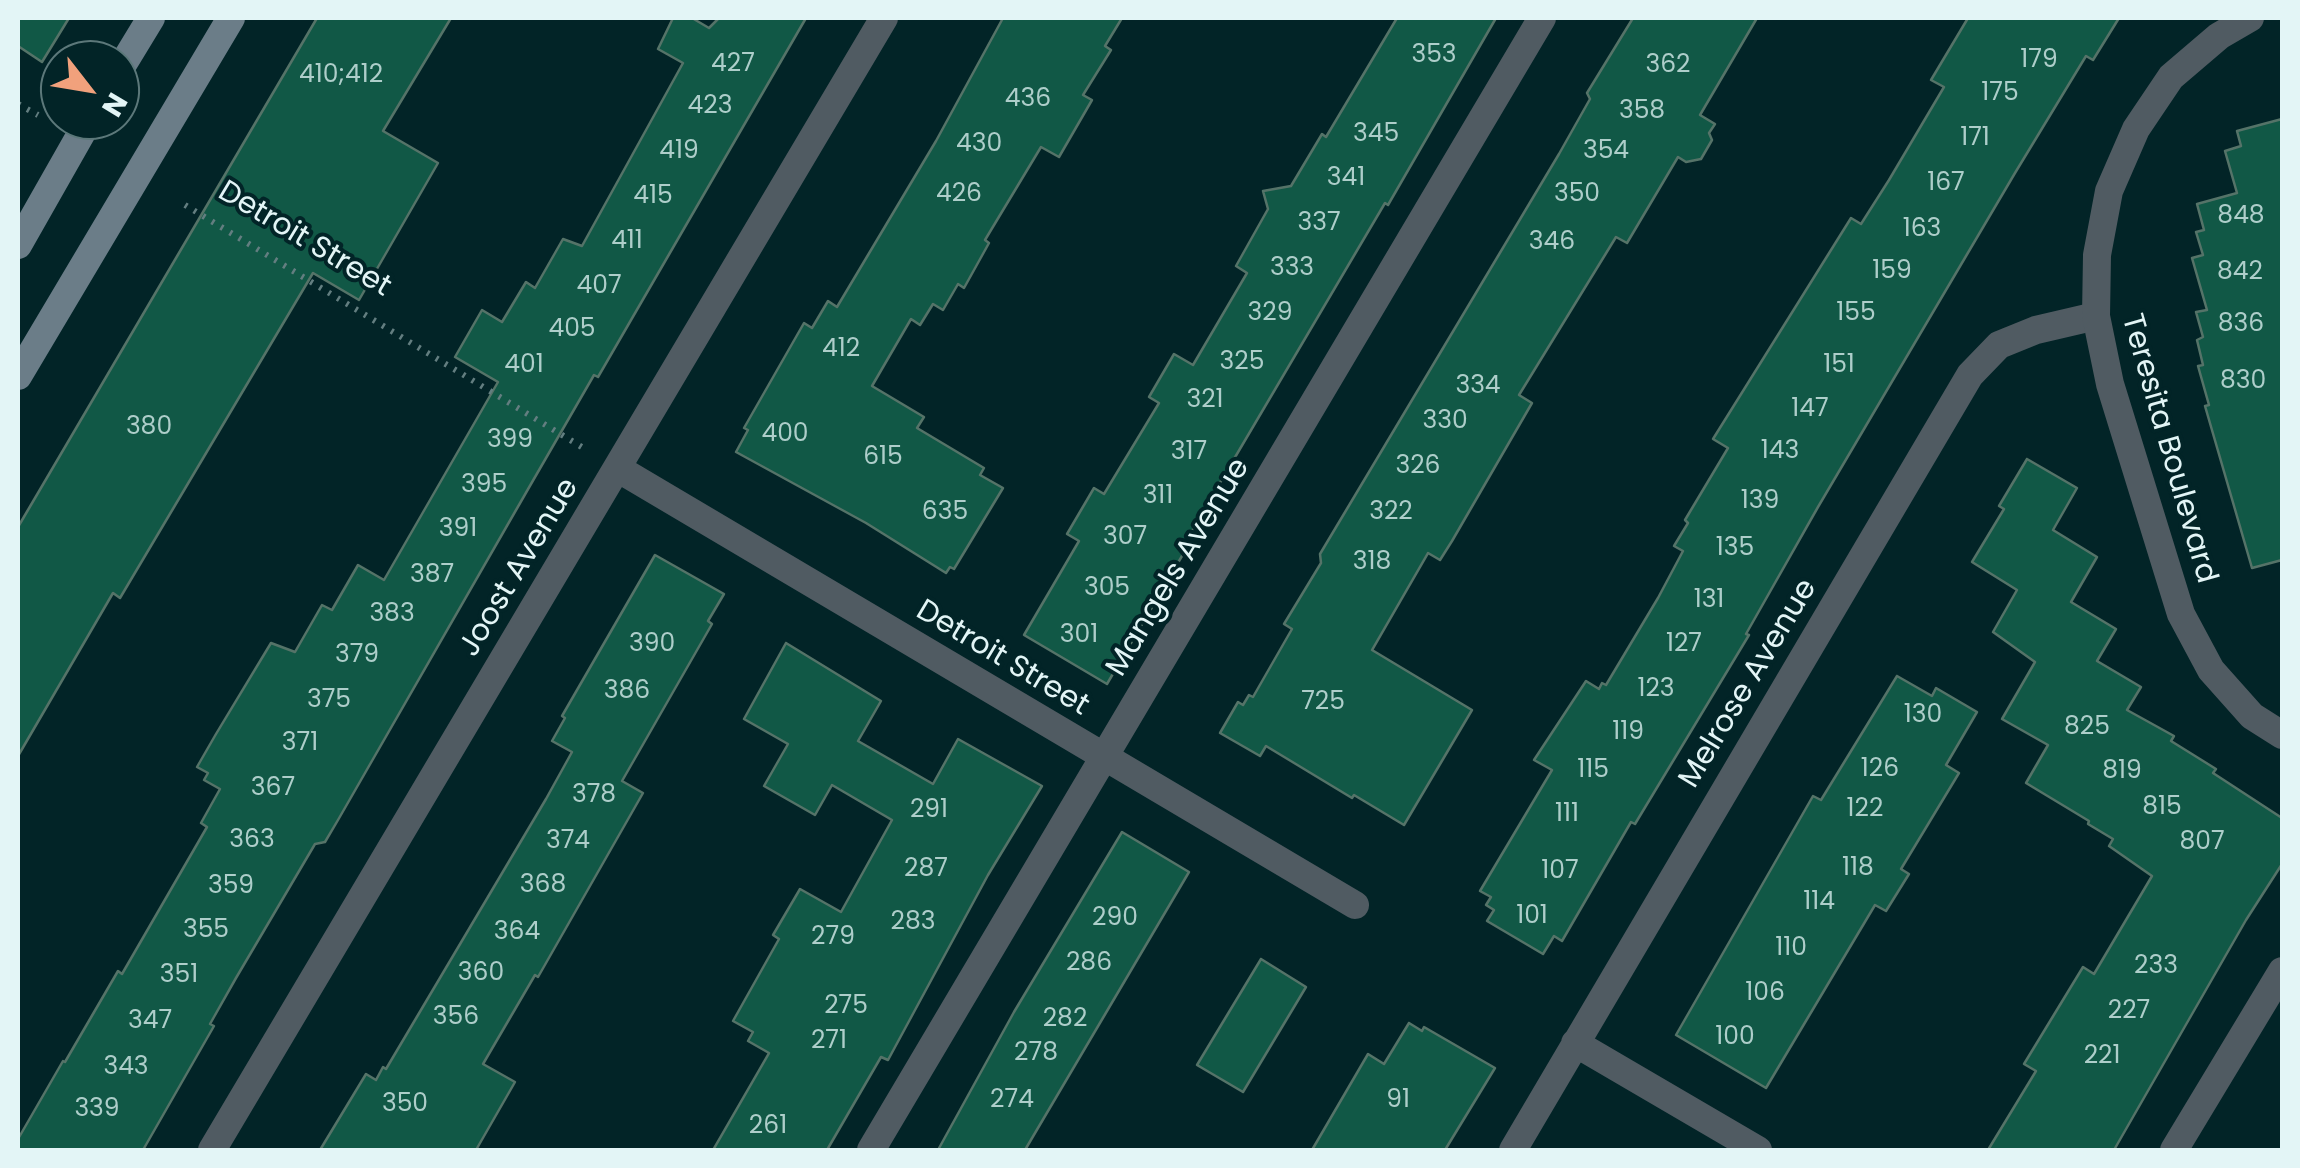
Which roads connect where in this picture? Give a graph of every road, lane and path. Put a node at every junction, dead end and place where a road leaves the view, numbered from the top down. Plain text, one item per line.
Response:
1 (150, 18) edge
2 (231, 18) edge
3 (884, 18) edge
4 (1542, 18) edge
5 (2250, 18) edge
6 (137, 40) edge
7 (18, 104) edge
8 (38, 115) dead end
9 (78, 140) edge
10 (185, 206) dead end
11 (18, 245) edge
12 (2096, 316) junction
13 (18, 376) edge
14 (606, 462) junction
15 (2282, 735) edge
16 (1104, 757) junction
17 (1355, 905) dead end
18 (2282, 971) edge
19 (1575, 1043) junction
20 (212, 1150) edge
21 (871, 1150) edge
22 (1513, 1150) edge
23 (1758, 1150) edge
24 (2174, 1150) edge

1 - 6 main road
2 - 13 main road
3 - 14 street, Joost Avenue
4 - 16 street, Mangels Avenue
5 - 12 street, Teresita Boulevard
7 - 8 path
9 - 11 main road
10 - 14 path, Detroit Street
12 - 15 street, Teresita Boulevard
12 - 19 street, Melrose Avenue
14 - 16 street, Detroit Street
14 - 20 street, Joost Avenue
16 - 17 street, Detroit Street
16 - 21 street, Mangels Avenue
18 - 24 street
19 - 22 street, Melrose Avenue
19 - 23 street

